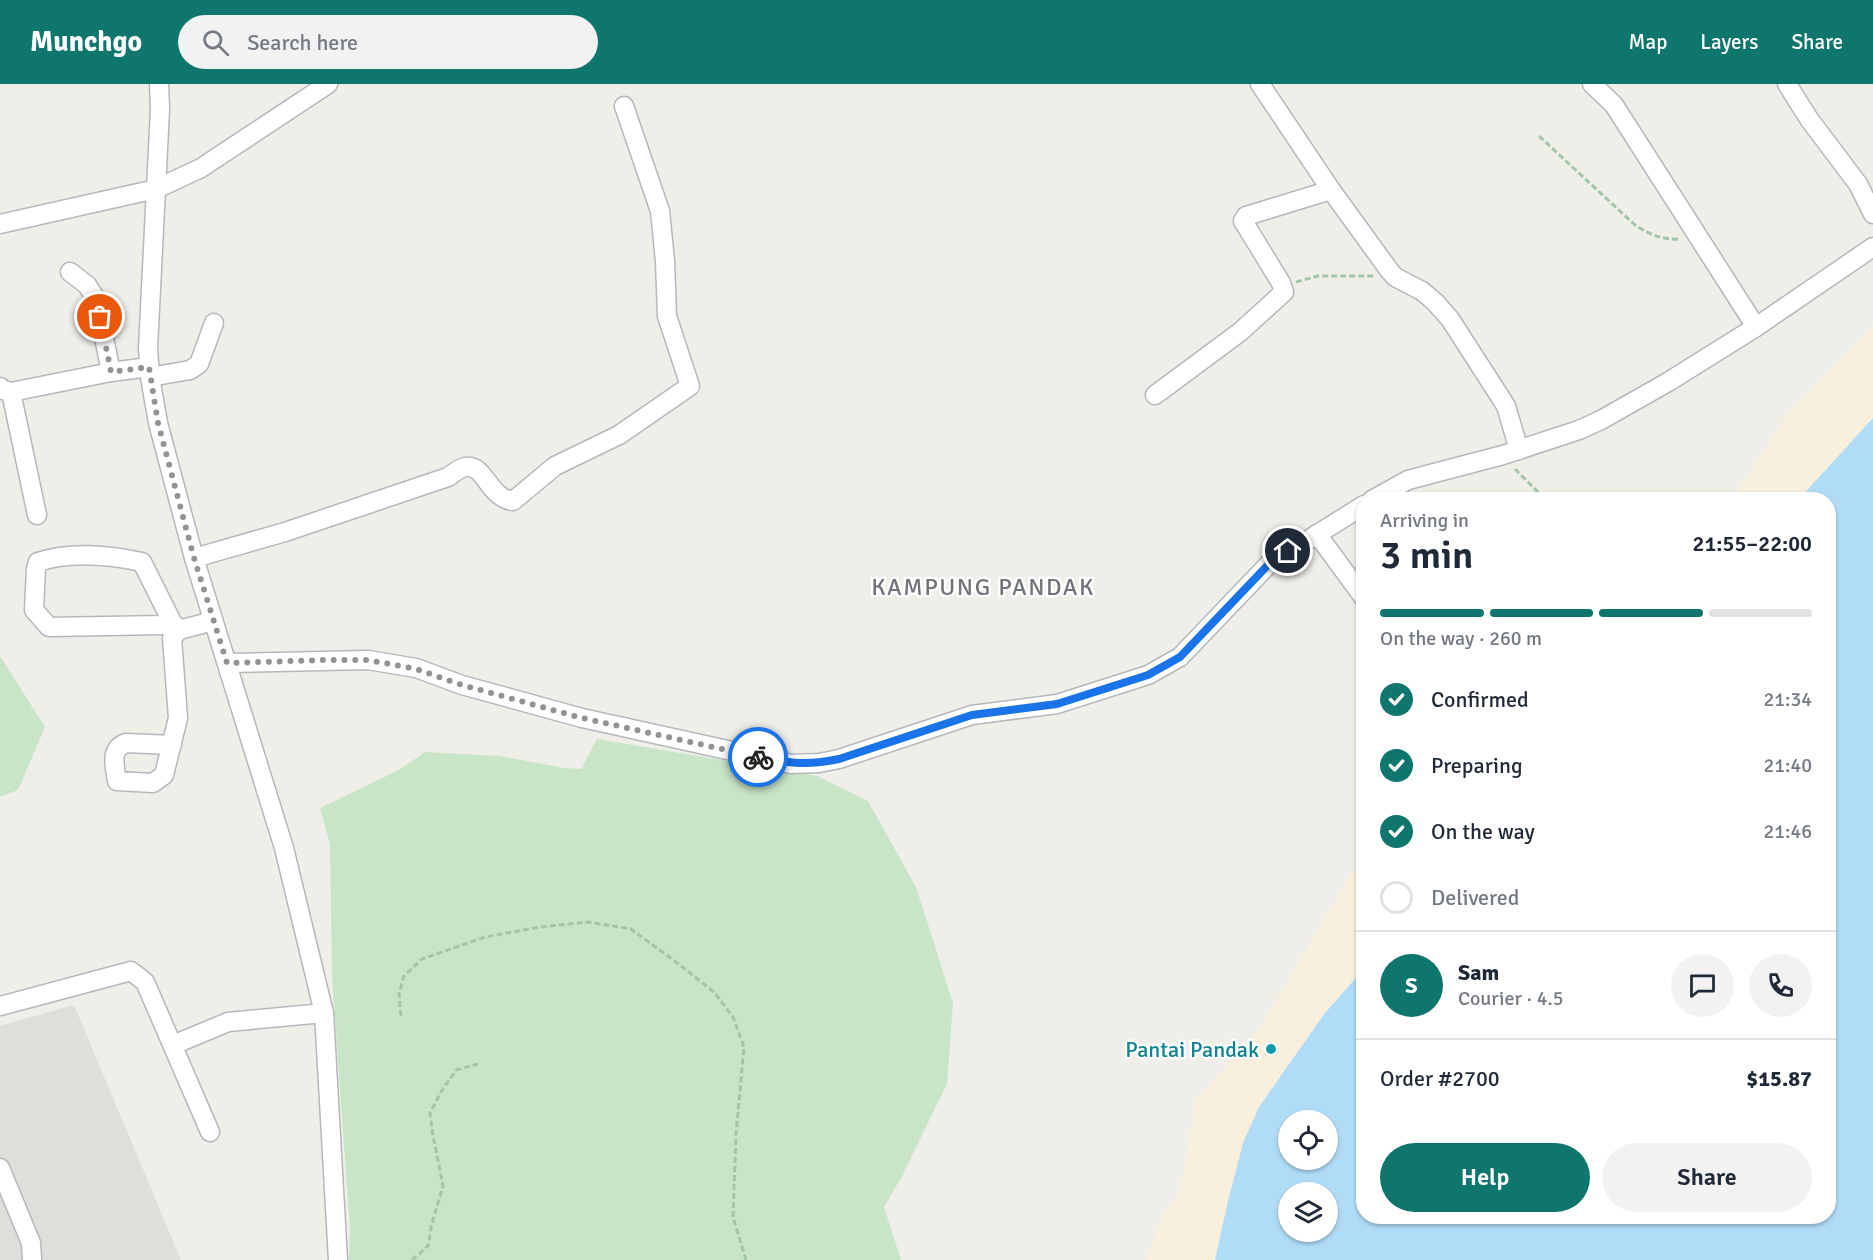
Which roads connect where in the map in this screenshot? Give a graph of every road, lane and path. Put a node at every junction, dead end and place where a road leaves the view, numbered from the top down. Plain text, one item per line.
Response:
1 (159, 84) edge
2 (164, 84) edge
3 (328, 84) edge
4 (1260, 84) edge
5 (1592, 84) edge
6 (1786, 84) edge
7 (624, 106) dead end
8 (160, 109) junction
9 (1539, 136) dead end
10 (156, 189) junction
11 (1331, 190) junction
12 (1873, 214) edge
13 (0, 224) edge
14 (1699, 237) junction
15 (1873, 247) edge
16 (70, 272) dead end
17 (1395, 277) junction
18 (1284, 292) junction
19 (214, 323) dead end
20 (1756, 327) junction
21 (111, 372) junction
22 (150, 372) junction
23 (5, 390) edge
24 (1155, 395) dead end
25 (1511, 453) junction
26 (1386, 492) edge
27 (1540, 492) edge
28 (1356, 510) edge
29 (37, 514) dead end
30 (1317, 534) junction
31 (194, 558) junction
32 (1356, 587) edge
33 (213, 621) junction
34 (175, 626) junction
35 (227, 663) junction
36 (172, 746) dead end
37 (0, 1006) edge
38 (324, 1013) junction
39 (401, 1016) dead end
40 (173, 1045) junction
41 (478, 1064) dead end
42 (210, 1132) dead end
43 (0, 1168) edge
44 (33, 1260) edge
45 (338, 1260) edge
46 (412, 1260) edge
47 (746, 1260) edge

1 - 8 street
2 - 8 street
3 - 10 street
4 - 11 street
5 - 14 street
6 - 12 street
7 - 31 street
8 - 10 street
9 - 14 path
10 - 13 street
10 - 22 street
11 - 17 street
11 - 18 street
14 - 20 street
15 - 20 street
16 - 21 street
17 - 18 path
17 - 25 street
18 - 24 street
19 - 22 street
20 - 25 street
21 - 22 street
21 - 23 street
22 - 31 street
23 - 29 street
25 - 26 street
25 - 27 path
28 - 30 street
30 - 32 street
30 - 35 street
31 - 33 street
33 - 34 street
33 - 35 street
34 - 34 street
34 - 36 street
35 - 38 street
37 - 40 street
38 - 40 street
38 - 45 street
39 - 47 path
40 - 42 street
41 - 46 path
43 - 44 street

